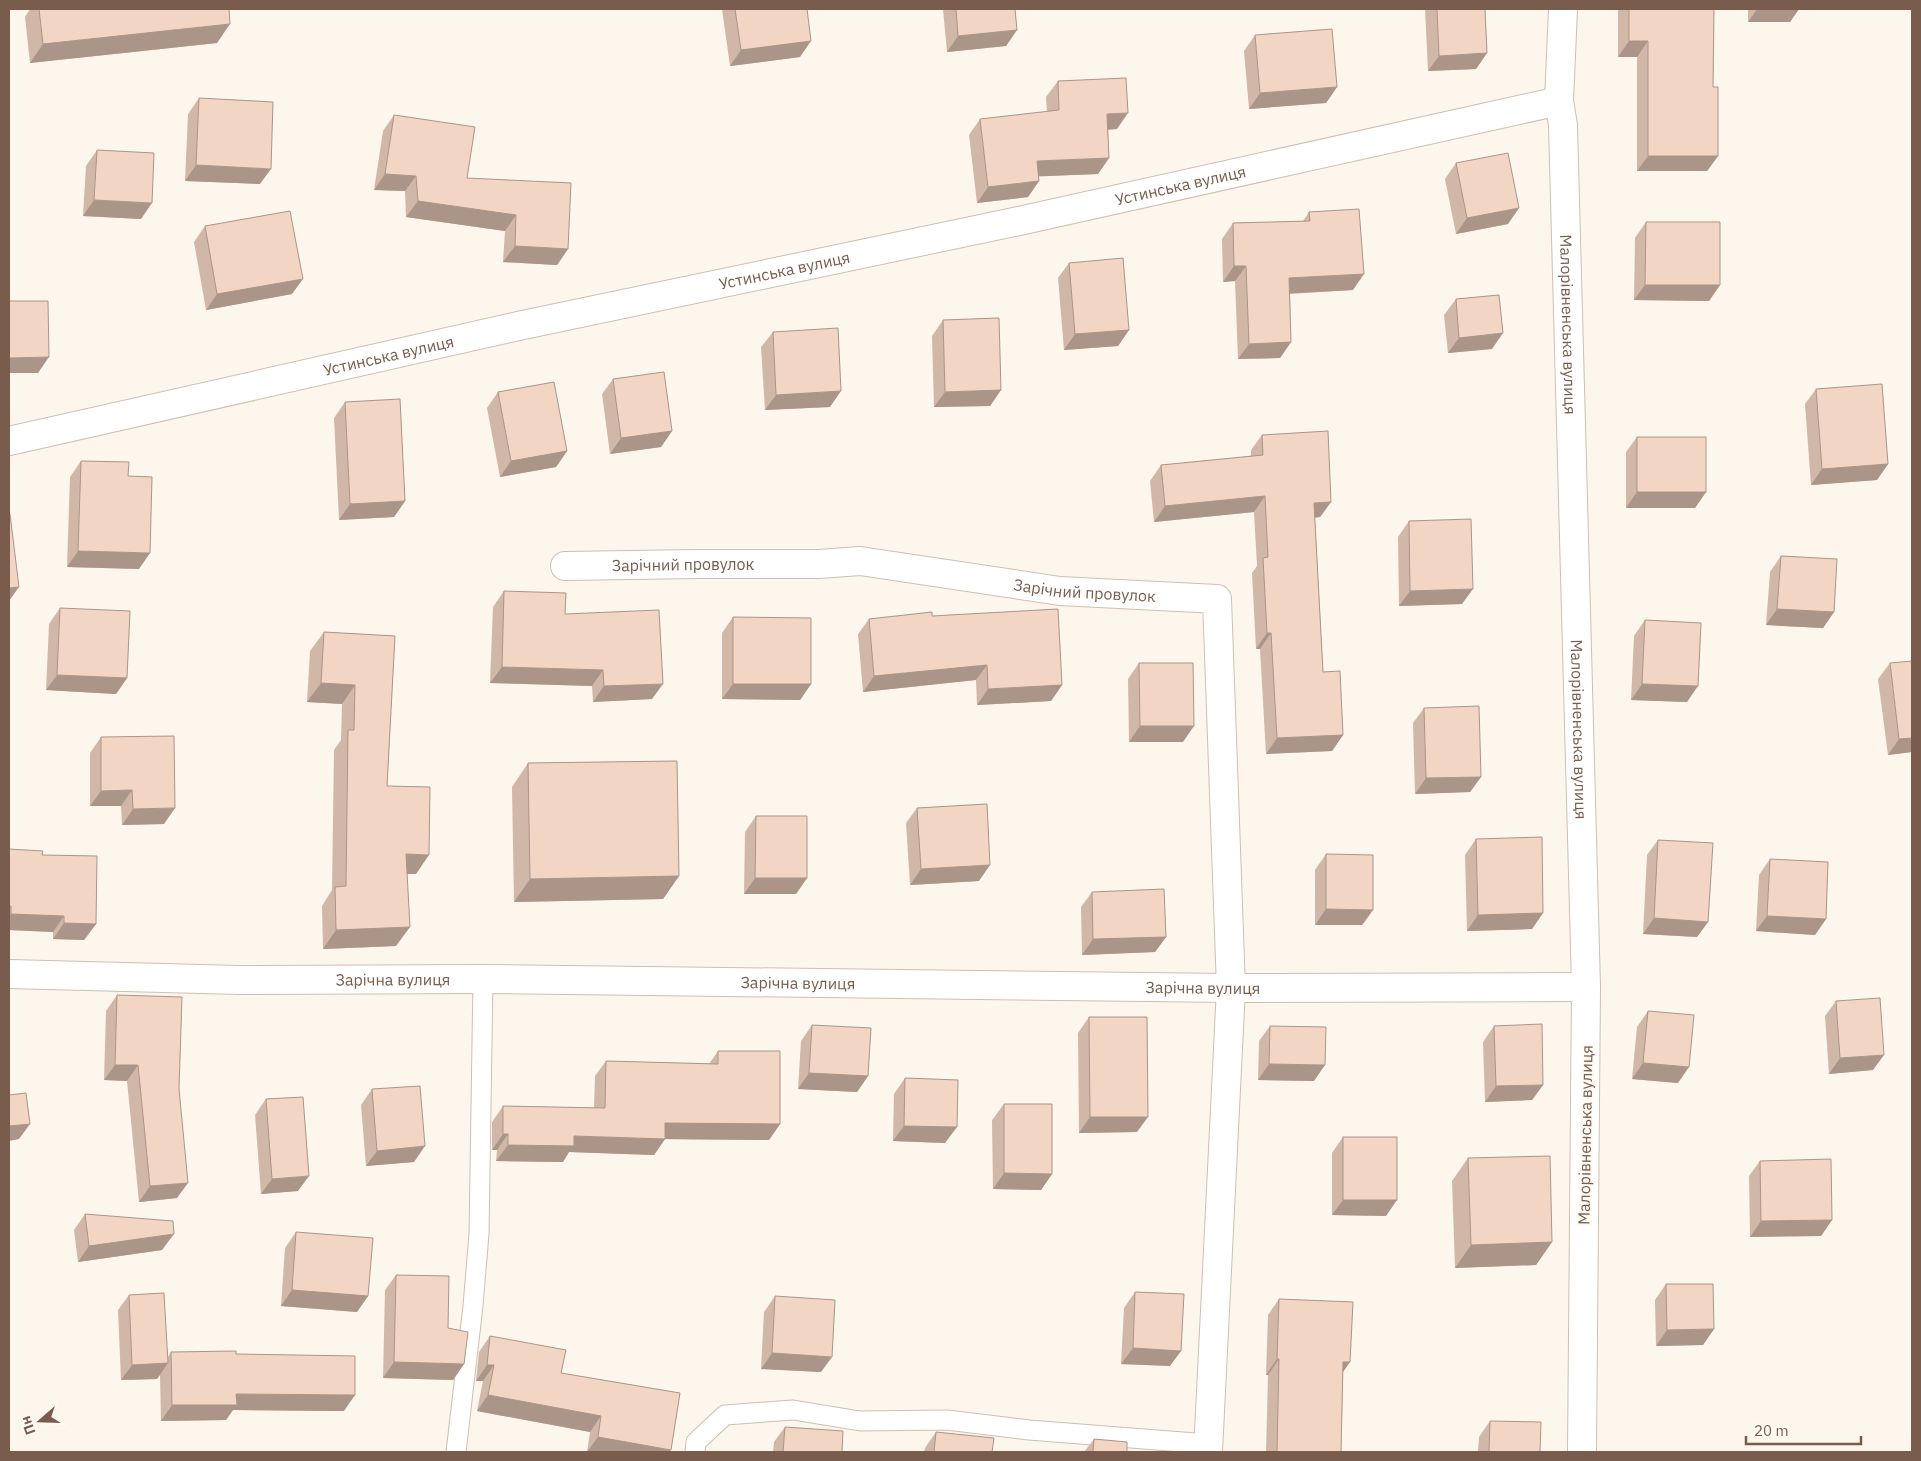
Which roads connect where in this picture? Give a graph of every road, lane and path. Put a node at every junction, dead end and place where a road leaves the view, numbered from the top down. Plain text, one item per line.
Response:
1 (1563, 9) edge
2 (1559, 101) junction
3 (9, 441) edge
4 (565, 566) dead end
5 (9, 974) edge
6 (483, 979) junction
7 (1586, 987) junction
8 (1231, 988) junction
9 (1208, 1448) edge
10 (456, 1452) edge
11 (695, 1452) edge
12 (1582, 1452) edge

1 - 2 street, Малорівненська вулиця
2 - 3 street, Устинська вулиця
2 - 7 street, Малорівненська вулиця
4 - 8 street, Зарічний провулок
5 - 6 street, Зарічна вулиця
6 - 8 street, Зарічна вулиця
6 - 10 lane
7 - 8 street, Зарічна вулиця
7 - 12 street, Малорівненська вулиця
8 - 9 street
9 - 11 lane

